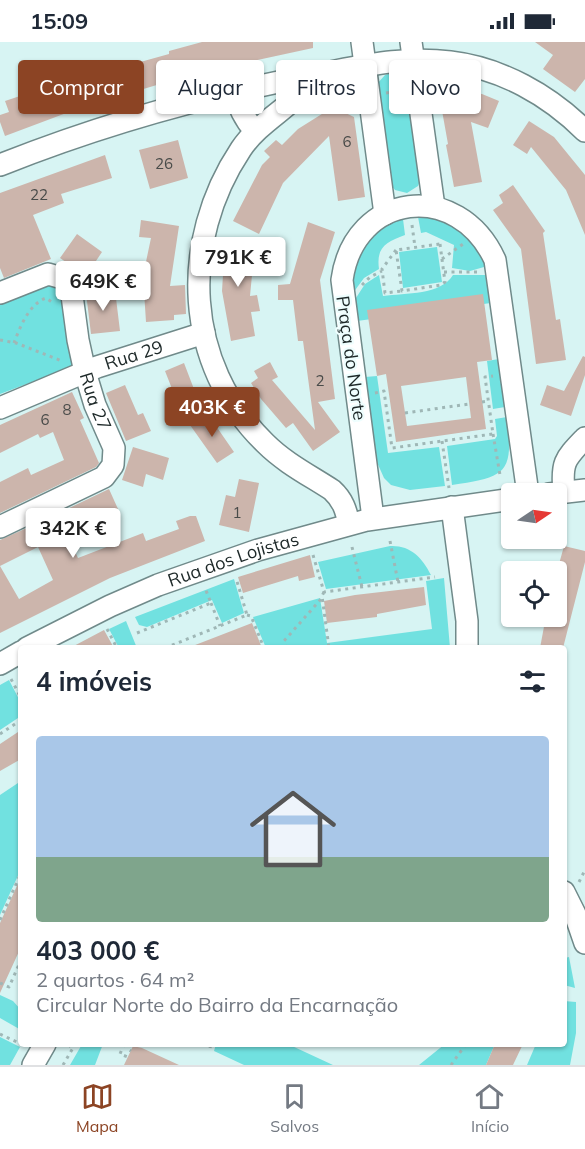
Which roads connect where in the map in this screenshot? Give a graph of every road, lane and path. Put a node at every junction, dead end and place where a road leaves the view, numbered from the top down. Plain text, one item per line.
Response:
1 (362, 42) edge
2 (412, 50) edge
3 (364, 60) edge
4 (377, 62) edge
5 (156, 112) edge
6 (276, 112) edge
7 (243, 114) edge
8 (372, 114) edge
9 (582, 127) edge
10 (255, 131) junction
11 (0, 165) edge
12 (434, 207) junction
13 (386, 214) junction
14 (413, 234) dead end
15 (471, 239) dead end
16 (415, 247) junction
17 (396, 250) junction
18 (442, 259) junction
19 (382, 271) junction
20 (444, 272) junction
21 (478, 272) dead end
22 (359, 290) dead end
23 (402, 291) junction
24 (0, 293) edge
25 (57, 308) dead end
26 (204, 333) junction
27 (0, 340) edge
28 (14, 343) junction
29 (64, 352) dead end
30 (85, 372) junction
31 (489, 377) dead end
32 (379, 392) dead end
33 (482, 402) dead end
34 (489, 402) junction
35 (469, 404) dead end
36 (0, 408) edge
37 (405, 413) dead end
38 (392, 415) dead end
39 (387, 416) junction
40 (493, 434) junction
41 (585, 438) edge
42 (390, 440) junction
43 (442, 441) junction
44 (386, 445) dead end
45 (500, 475) dead end
46 (526, 483) edge
47 (559, 483) edge
48 (585, 490) edge
49 (567, 492) edge
50 (451, 498) junction
51 (501, 499) edge
52 (373, 519) junction
53 (349, 524) junction
54 (0, 527) edge
55 (390, 541) dead end
56 (352, 547) dead end
57 (313, 555) dead end
58 (235, 576) dead end
59 (435, 577) dead end
60 (398, 582) junction
61 (205, 587) dead end
62 (362, 587) junction
63 (324, 592) junction
64 (322, 598) junction
65 (211, 603) junction
66 (247, 615) junction
67 (220, 626) junction
68 (106, 627) dead end
69 (137, 633) dead end
70 (33, 645) edge
71 (115, 645) edge
72 (172, 645) edge
73 (263, 645) edge
74 (285, 645) edge
75 (329, 645) edge
76 (467, 645) edge
77 (18, 655) edge
78 (5, 670) edge
79 (18, 693) edge
80 (18, 722) edge
81 (0, 734) edge
82 (585, 870) edge
83 (18, 880) edge
84 (571, 887) edge
85 (0, 920) edge
86 (585, 943) edge
87 (18, 967) edge
88 (0, 983) edge
89 (0, 1034) edge
90 (18, 1043) edge
91 (43, 1047) edge
92 (72, 1047) edge
93 (123, 1047) edge
94 (129, 1047) edge
95 (464, 1047) edge
96 (131, 1051) dead end
97 (128, 1057) dead end
98 (33, 1065) edge
99 (63, 1065) edge
100 (451, 1065) edge

1 - 3 street
2 - 4 street
2 - 9 street
2 - 12 street
5 - 11 street
6 - 10 street
7 - 10 street
8 - 13 street
10 - 26 street
12 - 13 street, Praça do Norte
12 - 46 street, Praça do Norte
13 - 52 street, Praça do Norte
14 - 16 path
15 - 18 path
16 - 17 path
16 - 18 path
17 - 19 path
17 - 23 path
18 - 20 path
19 - 22 path
19 - 23 path
20 - 21 path
20 - 23 path
24 - 30 street, Rua 27
25 - 28 path
26 - 30 street, Rua 29
26 - 53 street
27 - 28 path
28 - 29 path
30 - 36 street, Rua 29
30 - 54 street, Rua 27
31 - 34 path
32 - 39 path
33 - 34 path
34 - 40 path
35 - 37 path
38 - 39 path
39 - 42 path
40 - 43 path
40 - 45 path
41 - 47 street
42 - 43 path
42 - 44 path
43 - 50 path
48 - 49 street
50 - 51 street, Rua dos Lojistas
50 - 52 street, Rua dos Lojistas
50 - 76 street
52 - 53 street, Rua dos Lojistas
53 - 70 street, Rua dos Lojistas
55 - 60 path
56 - 62 path
57 - 63 path
58 - 66 path
59 - 60 path
60 - 62 path
61 - 65 path
62 - 63 path
63 - 64 path
64 - 74 path
64 - 75 path
65 - 67 path
65 - 69 path
66 - 67 path
66 - 73 path
67 - 72 path
68 - 71 path
77 - 78 street
78 - 79 path
80 - 81 path
82 - 84 path
83 - 85 path
84 - 86 street
87 - 88 path
89 - 90 path
91 - 98 street
92 - 99 path
93 - 97 path
94 - 96 path
95 - 100 path

